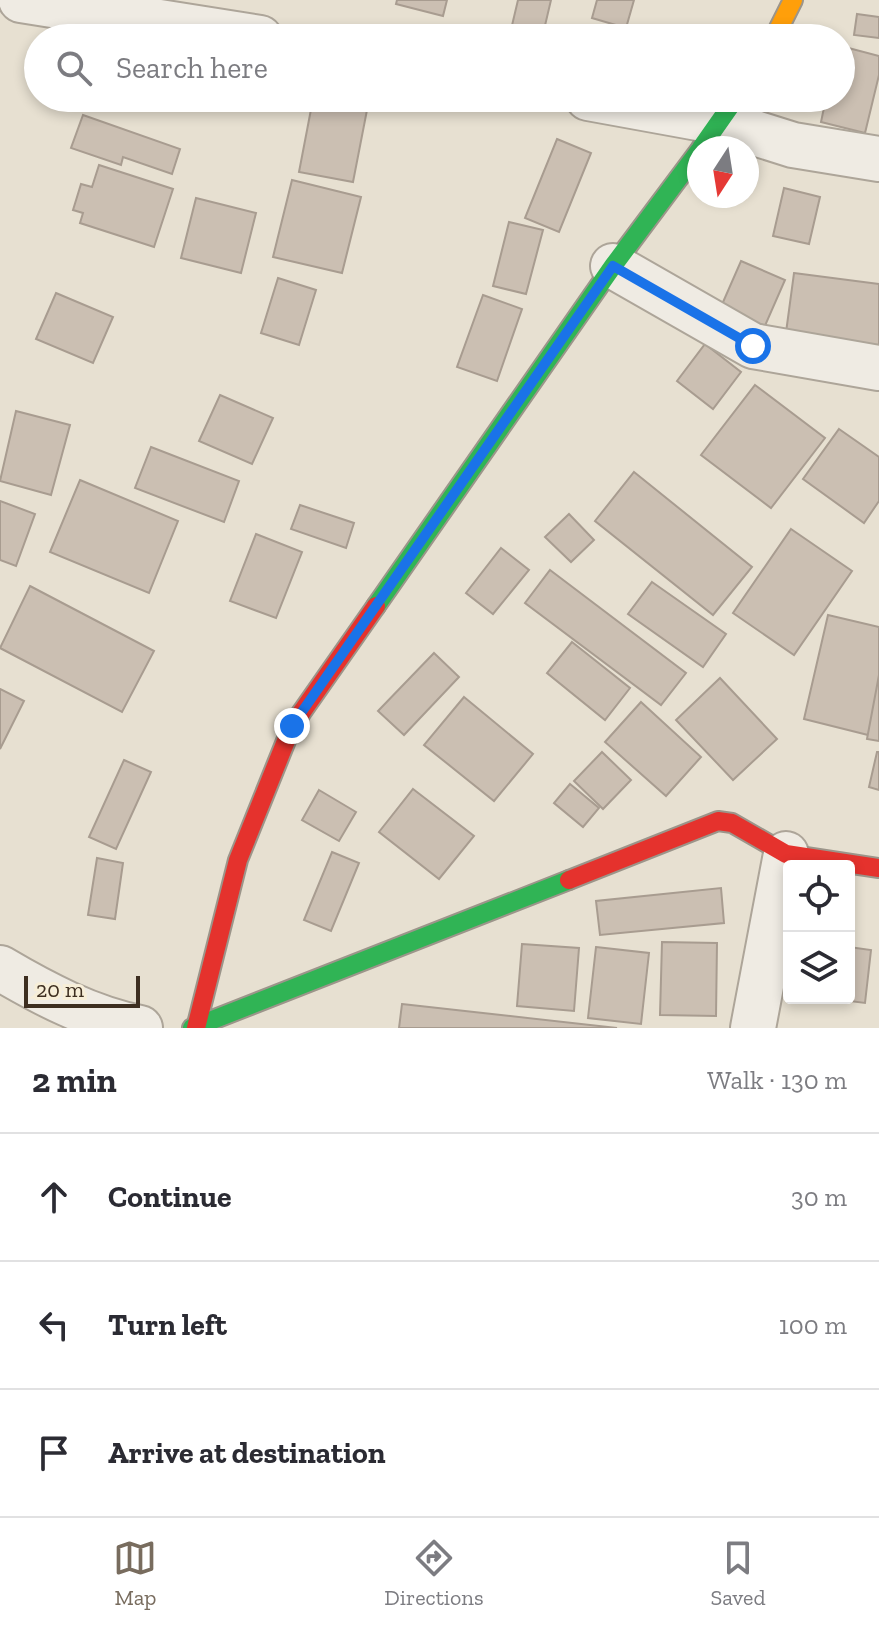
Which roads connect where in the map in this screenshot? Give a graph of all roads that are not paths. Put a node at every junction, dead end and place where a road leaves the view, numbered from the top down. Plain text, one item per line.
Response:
1 (21, 0) edge
2 (793, 0) edge
3 (172, 24) edge
4 (781, 24) edge
5 (643, 112) edge
6 (714, 130) edge
7 (879, 159) edge
8 (613, 266) junction
9 (879, 368) edge
10 (786, 854) junction
11 (879, 868) edge
12 (0, 968) edge
13 (140, 1028) edge
14 (194, 1028) edge
15 (753, 1028) edge

1 - 3 street
2 - 4 street
5 - 6 street
6 - 7 street
6 - 8 street
8 - 9 street
8 - 14 street
10 - 11 street
10 - 14 street
10 - 15 street
12 - 13 street

